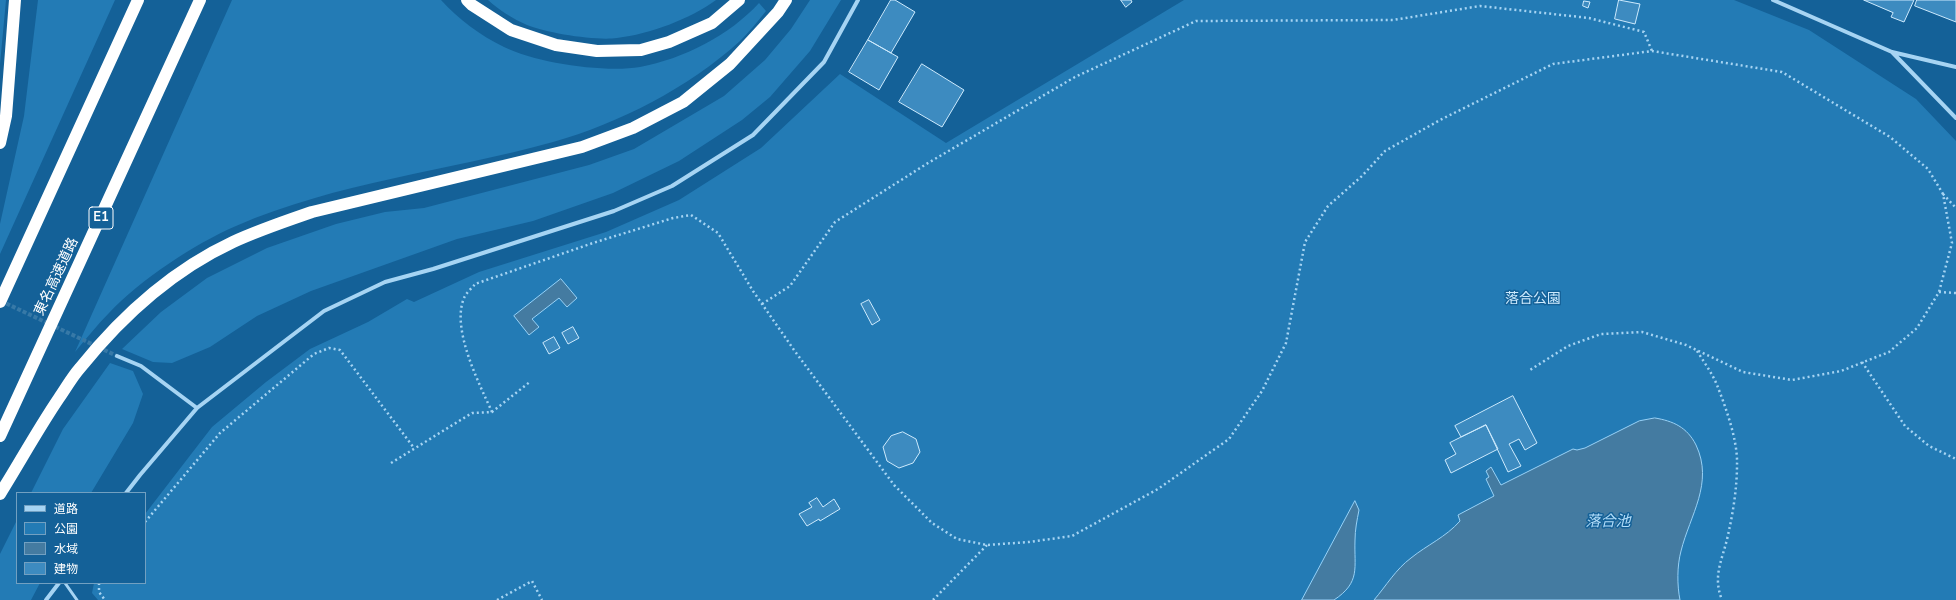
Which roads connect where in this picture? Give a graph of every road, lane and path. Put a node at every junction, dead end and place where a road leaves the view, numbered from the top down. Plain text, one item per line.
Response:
1 (15, 0) edge
2 (138, 0) edge
3 (200, 0) edge
4 (467, 0) edge
5 (739, 0) edge
6 (786, 0) edge
7 (858, 0) edge
8 (1773, 0) edge
9 (1652, 51) junction
10 (1892, 52) junction
11 (1956, 67) edge
12 (1956, 118) edge
13 (0, 143) edge
14 (1943, 194) junction
15 (1956, 208) edge
16 (1939, 292) junction
17 (1956, 293) edge
18 (0, 302) edge
19 (762, 304) junction
20 (1697, 350) junction
21 (116, 356) tunnel mouth
22 (1862, 362) junction
23 (1530, 370) dead end
24 (531, 381) dead end
25 (198, 408) junction
26 (492, 412) junction
27 (0, 436) edge
28 (414, 448) junction
29 (1956, 459) edge
30 (391, 463) dead end
31 (127, 492) edge
32 (0, 494) edge
33 (146, 521) edge
34 (987, 546) junction
35 (58, 584) edge
36 (66, 584) edge
37 (99, 584) edge
38 (46, 600) edge
39 (77, 600) edge
40 (105, 600) edge
41 (498, 600) edge
42 (542, 600) edge
43 (933, 600) edge
44 (1722, 600) edge

1 - 13 highway
2 - 18 highway
3 - 27 highway, 東名高速道路 / E1
4 - 5 highway
6 - 32 highway
7 - 25 street
8 - 10 street
9 - 14 path
9 - 19 path
9 - 34 path
10 - 11 street
10 - 12 street
14 - 15 path
14 - 16 path
16 - 17 path
16 - 22 path
19 - 26 path
19 - 34 path
20 - 22 path
20 - 23 path
20 - 44 path
21 - 25 street
22 - 29 path
24 - 26 path
25 - 31 street
26 - 28 path
28 - 30 path
28 - 33 path
34 - 43 path
35 - 38 street
36 - 39 lane
37 - 40 path
41 - 42 path

